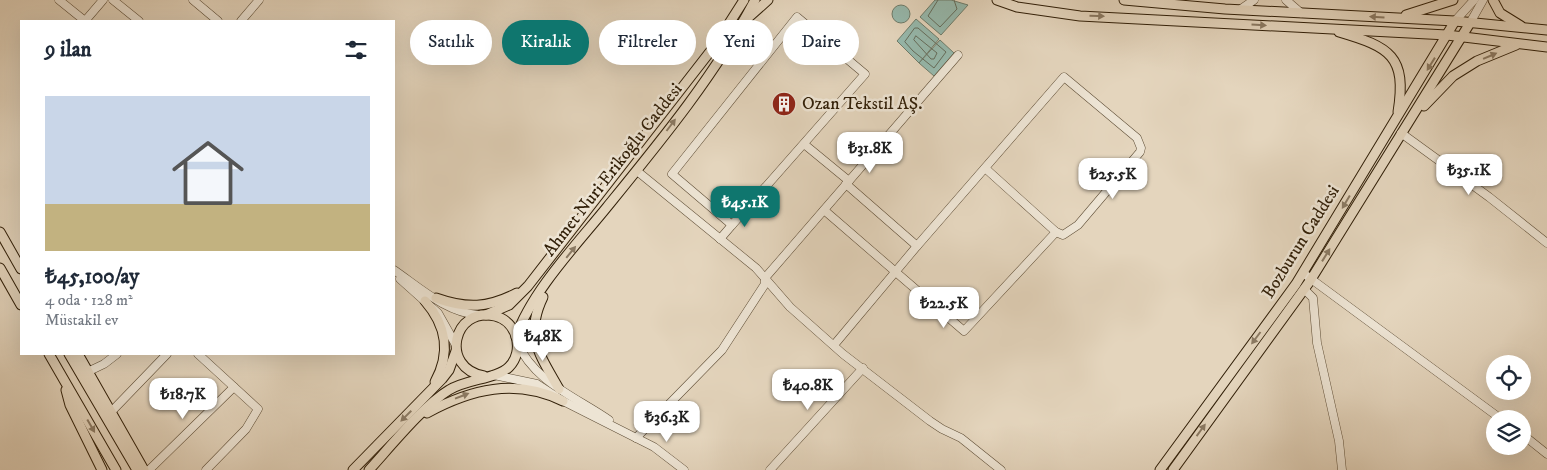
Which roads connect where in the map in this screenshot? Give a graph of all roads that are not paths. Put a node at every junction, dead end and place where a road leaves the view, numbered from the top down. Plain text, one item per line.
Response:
1 (60, 0) edge
2 (103, 0) edge
3 (113, 0) edge
4 (193, 0) edge
5 (259, 0) edge
6 (755, 0) edge
7 (768, 0) edge
8 (997, 0) edge
9 (1124, 0) edge
10 (1254, 0) edge
11 (1286, 0) edge
12 (1453, 0) edge
13 (1474, 0) edge
14 (1483, 0) edge
15 (1493, 0) edge
16 (743, 1) edge
17 (1241, 10) junction
18 (1301, 13) junction
19 (1396, 18) junction
20 (84, 20) edge
21 (86, 20) edge
22 (137, 20) edge
23 (217, 20) edge
24 (242, 20) edge
25 (745, 20) edge
26 (746, 20) edge
27 (1455, 21) junction
28 (1470, 23) junction
29 (1322, 28) junction
30 (1526, 28) junction
31 (1547, 30) edge
32 (1447, 35) junction
33 (1463, 37) junction
34 (1517, 44) junction
35 (1547, 47) edge
36 (958, 55) dead end
37 (715, 65) edge
38 (1398, 117) junction
39 (1411, 118) junction
40 (1401, 133) junction
41 (804, 144) junction
42 (985, 168) junction
43 (637, 171) junction
44 (847, 182) junction
45 (824, 210) junction
46 (732, 225) junction
47 (0, 232) edge
48 (1056, 232) junction
49 (720, 239) junction
50 (1547, 243) edge
51 (917, 246) junction
52 (20, 267) edge
53 (0, 268) edge
54 (554, 272) junction
55 (395, 273) edge
56 (395, 273) edge
57 (896, 273) junction
58 (1303, 273) junction
59 (765, 278) junction
60 (1311, 279) junction
61 (528, 286) junction
62 (1304, 289) junction
63 (436, 298) junction
64 (425, 302) junction
65 (20, 303) edge
66 (483, 315) junction
67 (517, 339) junction
68 (834, 346) junction
69 (456, 348) junction
70 (50, 355) edge
71 (70, 355) edge
72 (78, 355) edge
73 (115, 355) edge
74 (166, 355) edge
75 (199, 355) edge
76 (862, 368) junction
77 (85, 373) junction
78 (484, 376) junction
79 (494, 376) junction
80 (64, 380) junction
81 (234, 387) junction
82 (559, 389) junction
83 (428, 394) junction
84 (563, 401) junction
85 (1489, 410) edge
86 (111, 412) junction
87 (418, 418) junction
88 (636, 438) junction
89 (1531, 441) edge
90 (1547, 454) edge
91 (102, 470) edge
92 (116, 470) edge
93 (137, 470) edge
94 (144, 470) edge
95 (149, 470) edge
96 (206, 470) edge
97 (352, 470) edge
98 (369, 470) edge
99 (684, 470) edge
100 (770, 470) edge
101 (1001, 470) edge
102 (1160, 470) edge
103 (1173, 470) edge
104 (1342, 470) edge

1 - 20 street
2 - 21 street
3 - 22 street
4 - 23 street
5 - 24 street
6 - 25 main road, Ahmet Nuri Erikoğlu Caddesi
7 - 26 main road
8 -> 29 main road
9 - 17 main road
10 - 17 street
11 - 18 street
12 - 19 main road
13 - 27 street
14 - 28 street
15 - 30 main road
16 - 61 main road, Ahmet Nuri Erikoğlu Caddesi
17 - 18 main road
19 -> 18 main road
19 - 27 main road
27 - 28 main road
27 - 32 main road, Bozburun Caddesi
28 - 30 main road
28 - 33 main road, Bozburun Caddesi
29 - 32 main road
29 - 38 main road
30 - 31 main road
32 - 33 main road
32 -> 38 main road, Bozburun Caddesi
33 - 34 main road
33 - 39 main road, Bozburun Caddesi
34 - 35 main road
39 -> 34 main road
36 - 44 street
43 -> 37 main road, Ahmet Nuri Erikoğlu Caddesi
38 -> 58 main road, Bozburun Caddesi
39 - 40 main road, Bozburun Caddesi
40 - 50 street
60 -> 40 main road, Bozburun Caddesi
41 - 44 street
41 - 46 street
41 - 46 street
42 - 48 street
42 - 48 street
42 - 51 street
43 - 49 street
54 -> 43 main road, Ahmet Nuri Erikoğlu Caddesi
44 - 45 street
44 - 51 street
45 - 57 street
45 - 59 street
46 - 49 street
47 - 52 main road
48 - 57 street
49 - 59 street
51 - 57 street
53 - 65 main road
54 - 67 main road, Ahmet Nuri Erikoğlu Caddesi
54 - 82 main road
55 - 63 street
56 - 64 street
57 - 68 street
58 - 60 street
58 -> 102 main road, Bozburun Caddesi
59 - 68 street
59 - 88 street
60 - 62 main road, Bozburun Caddesi
60 - 85 street
61 - 63 main road
61 - 66 main road, Ahmet Nuri Erikoğlu Caddesi
103 -> 62 main road, Bozburun Caddesi
62 - 104 street
63 - 66 street
64 - 69 street
64 - 83 main road
66 - 67 main road
66 - 69 main road
67 - 79 main road
67 - 82 street
68 - 76 street
69 - 78 main road
69 - 83 main road
70 - 80 main road
71 - 77 main road
72 - 77 main road
73 - 77 street
74 - 86 street
75 - 81 street
76 - 100 street
76 - 101 street
77 - 86 main road
77 - 93 main road
78 - 79 main road
78 - 87 main road
79 - 84 street
80 - 91 main road
80 -> 92 main road
81 - 95 street
81 - 96 street
82 - 88 street
83 -> 97 main road
87 -> 84 main road
84 - 88 street
86 - 94 main road
87 - 98 main road
88 - 99 street
89 - 90 street

